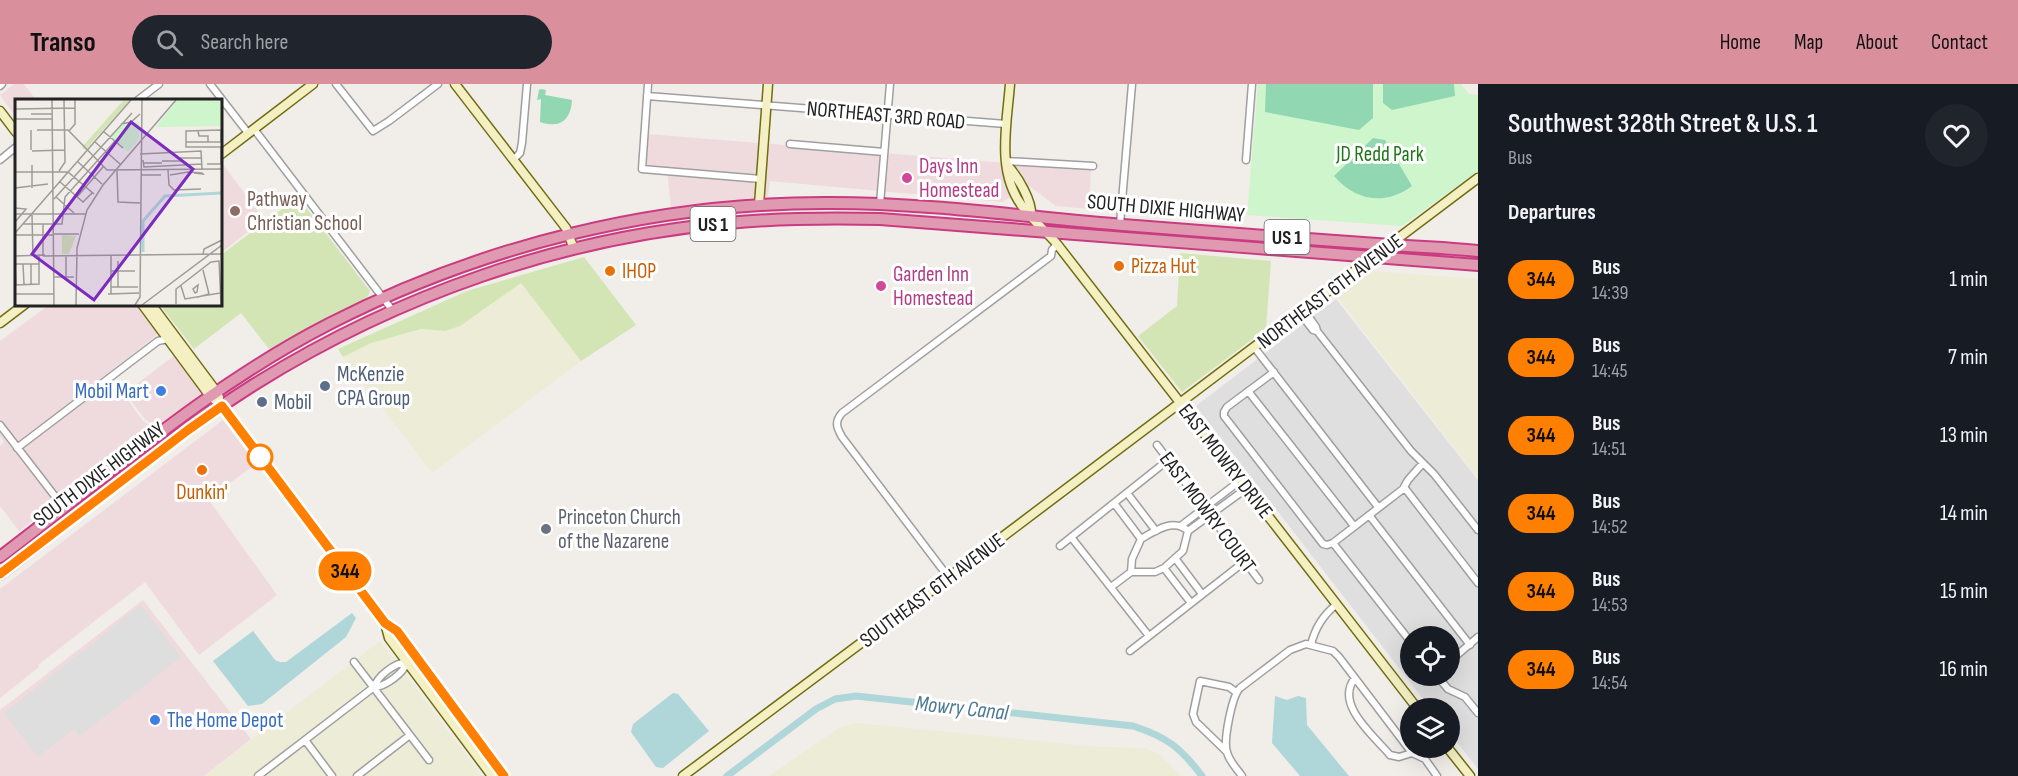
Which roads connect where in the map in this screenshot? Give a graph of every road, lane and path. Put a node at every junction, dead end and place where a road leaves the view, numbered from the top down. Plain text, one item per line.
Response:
1 (159, 84) edge
2 (210, 84) edge
3 (313, 84) edge
4 (336, 84) edge
5 (438, 84) edge
6 (455, 84) edge
7 (527, 84) edge
8 (648, 84) edge
9 (768, 84) edge
10 (890, 84) edge
11 (1010, 84) edge
12 (1132, 84) edge
13 (1252, 84) edge
14 (646, 96) junction
15 (139, 99) edge
16 (766, 105) junction
17 (0, 111) edge
18 (887, 115) junction
19 (1006, 124) junction
20 (15, 131) edge
21 (251, 131) junction
22 (790, 144) dead end
23 (15, 148) edge
24 (884, 152) junction
25 (222, 153) edge
26 (0, 160) edge
27 (513, 160) junction
28 (1246, 160) dead end
29 (1007, 163) junction
30 (1093, 166) dead end
31 (1478, 178) edge
32 (761, 179) junction
33 (837, 203) junction
34 (759, 204) junction
35 (880, 204) junction
36 (1031, 217) junction
37 (766, 220) junction
38 (1120, 224) junction
39 (690, 227) junction
40 (1046, 231) junction
41 (569, 234) junction
42 (1057, 244) junction
43 (1390, 245) junction
44 (574, 249) junction
45 (1478, 250) edge
46 (1066, 255) junction
47 (1051, 256) junction
48 (1372, 257) junction
49 (1478, 266) edge
50 (383, 298) junction
51 (22, 306) edge
52 (152, 309) edge
53 (393, 310) junction
54 (1302, 312) junction
55 (0, 323) edge
56 (167, 334) junction
57 (1254, 347) junction
58 (1274, 372) junction
59 (1248, 391) junction
60 (213, 394) junction
61 (1181, 403) junction
62 (222, 406) junction
63 (0, 425) edge
64 (1157, 445) dead end
65 (17, 448) junction
66 (1168, 460) junction
67 (1423, 463) junction
68 (1241, 480) junction
69 (1404, 487) junction
70 (1247, 488) junction
71 (1127, 493) junction
72 (1114, 503) junction
73 (1378, 507) junction
74 (64, 508) junction
75 (1204, 508) junction
76 (1369, 515) junction
77 (1209, 516) junction
78 (1182, 525) junction
79 (1354, 526) junction
80 (1478, 530) edge
81 (1156, 531) junction
82 (1188, 531) junction
83 (1071, 537) junction
84 (1141, 539) junction
85 (1334, 543) junction
86 (1060, 546) dead end
87 (0, 557) edge
88 (1175, 558) junction
89 (1244, 562) junction
90 (1164, 568) junction
91 (1131, 572) junction
92 (0, 574) edge
93 (949, 578) junction
94 (1259, 580) dead end
95 (1478, 583) edge
96 (1111, 587) junction
97 (1202, 594) junction
98 (1191, 603) junction
99 (1337, 604) junction
100 (385, 623) junction
101 (1400, 628) edge
102 (1149, 636) junction
103 (1478, 638) edge
104 (1311, 645) junction
105 (1470, 645) junction
106 (1130, 651) dead end
107 (1460, 653) edge
108 (354, 662) dead end
109 (407, 662) junction
110 (382, 676) junction
111 (1355, 678) junction
112 (387, 682) junction
113 (1446, 686) edge
114 (374, 687) junction
115 (1236, 692) junction
116 (1409, 698) edge
117 (1478, 713) edge
118 (411, 735) junction
119 (1400, 737) edge
120 (305, 740) junction
121 (1227, 752) junction
122 (1400, 757) edge
123 (1423, 758) edge
124 (1456, 758) edge
125 (429, 760) dead end
126 (258, 776) edge
127 (333, 776) edge
128 (357, 776) edge
129 (492, 776) edge
130 (504, 776) edge
131 (682, 776) edge
132 (1242, 776) edge
133 (1437, 776) edge
134 (1470, 776) edge

1 - 15 street
2 - 21 street
3 - 21 street
4 - 5 street
6 - 27 street
7 - 27 street
8 - 14 street
9 - 16 street
10 - 18 street
11 - 19 street
12 - 38 street
13 - 28 street
14 - 16 street, NORTHEAST 3RD ROAD
14 - 32 street
16 - 18 street, NORTHEAST 3RD ROAD
16 - 32 street
17 - 20 street
18 - 19 street, NORTHEAST 3RD ROAD
18 - 24 street
19 - 29 street
21 - 25 street
21 - 50 street
22 - 24 street
23 - 26 street
24 - 35 street
27 - 41 street
29 - 30 street
29 - 36 street
31 - 43 street, NORTHEAST 6TH AVENUE
32 - 34 street
33 - 34 highway, US 1
33 - 35 highway, US 1
33 - 37 highway
34 - 39 highway
34 - 41 highway, US 1
35 - 36 highway, US 1
36 - 38 highway, SOUTH DIXIE HIGHWAY / US 1
36 - 40 street, EAST MOWRY DRIVE
37 - 39 highway, US 1
37 - 40 highway, US 1
38 - 43 highway, SOUTH DIXIE HIGHWAY / US 1
39 - 44 highway, US 1
40 - 42 street, EAST MOWRY DRIVE
40 - 48 highway, SOUTH DIXIE HIGHWAY / US 1
41 - 44 street
41 - 50 highway, US 1
42 - 46 street, EAST MOWRY DRIVE
42 - 47 street
43 - 45 highway, SOUTH DIXIE HIGHWAY / US 1
43 - 48 street, NORTHEAST 6TH AVENUE
44 - 53 highway, US 1
46 - 47 street
46 - 61 street, EAST MOWRY DRIVE
47 - 93 street
48 - 49 highway, SOUTH DIXIE HIGHWAY / US 1
48 - 54 street, NORTHEAST 6TH AVENUE
50 - 53 street
50 - 60 highway, US 1
51 - 55 street
52 - 56 street
53 - 62 highway, US 1
54 - 57 street, NORTHEAST 6TH AVENUE
54 - 67 street
56 - 60 street
56 - 65 street
57 - 58 street
57 - 61 street, NORTHEAST 6TH AVENUE
58 - 59 street
58 - 73 street
59 - 79 street
59 - 85 street
60 - 62 street
60 - 74 highway, SOUTH DIXIE HIGHWAY / US 1
61 - 68 street, EAST MOWRY DRIVE
61 - 93 street, SOUTHEAST 6TH AVENUE
62 - 92 highway, SOUTH DIXIE HIGHWAY / US 1
62 - 100 street
63 - 65 street
64 - 66 street, EAST MOWRY COURT
65 - 74 street
66 - 71 street
66 - 75 street, EAST MOWRY COURT
67 - 69 street
67 - 80 street
68 - 70 street, EAST MOWRY DRIVE
68 - 75 street
69 - 73 street
69 - 95 street
70 - 77 street
70 - 99 street, EAST MOWRY DRIVE
71 - 72 street
71 - 81 street
72 - 83 street
72 - 84 street
73 - 76 street
74 - 87 highway, SOUTH DIXIE HIGHWAY / US 1
75 - 77 street, EAST MOWRY COURT
75 - 78 street
76 - 79 street
76 - 105 street
77 - 82 street
77 - 89 street, EAST MOWRY COURT
78 - 81 street
78 - 82 street
79 - 85 street
81 - 84 street
82 - 88 street
83 - 86 street
83 - 96 street
84 - 91 street
85 - 101 street
88 - 90 street
88 - 97 street
89 - 94 street, EAST MOWRY COURT
89 - 97 street
90 - 91 street
90 - 98 street
91 - 96 street
93 - 131 street, SOUTHEAST 6TH AVENUE
96 - 102 street
97 - 98 street
98 - 102 street
99 - 104 street
99 - 116 street, EAST MOWRY DRIVE
100 - 109 street
100 - 130 street
102 - 106 street
103 - 105 street
104 - 111 street
104 - 115 street
105 - 107 street
108 - 114 street
109 - 110 street
109 - 112 street
109 - 129 street
110 - 112 street
110 - 114 street
111 - 119 street
111 - 122 street
112 - 114 street
113 - 117 street
114 - 118 street
114 - 120 street
115 - 121 street
115 - 121 street
118 - 125 street
118 - 128 street
120 - 126 street
120 - 127 street
121 - 132 street
123 - 133 street
124 - 134 street

